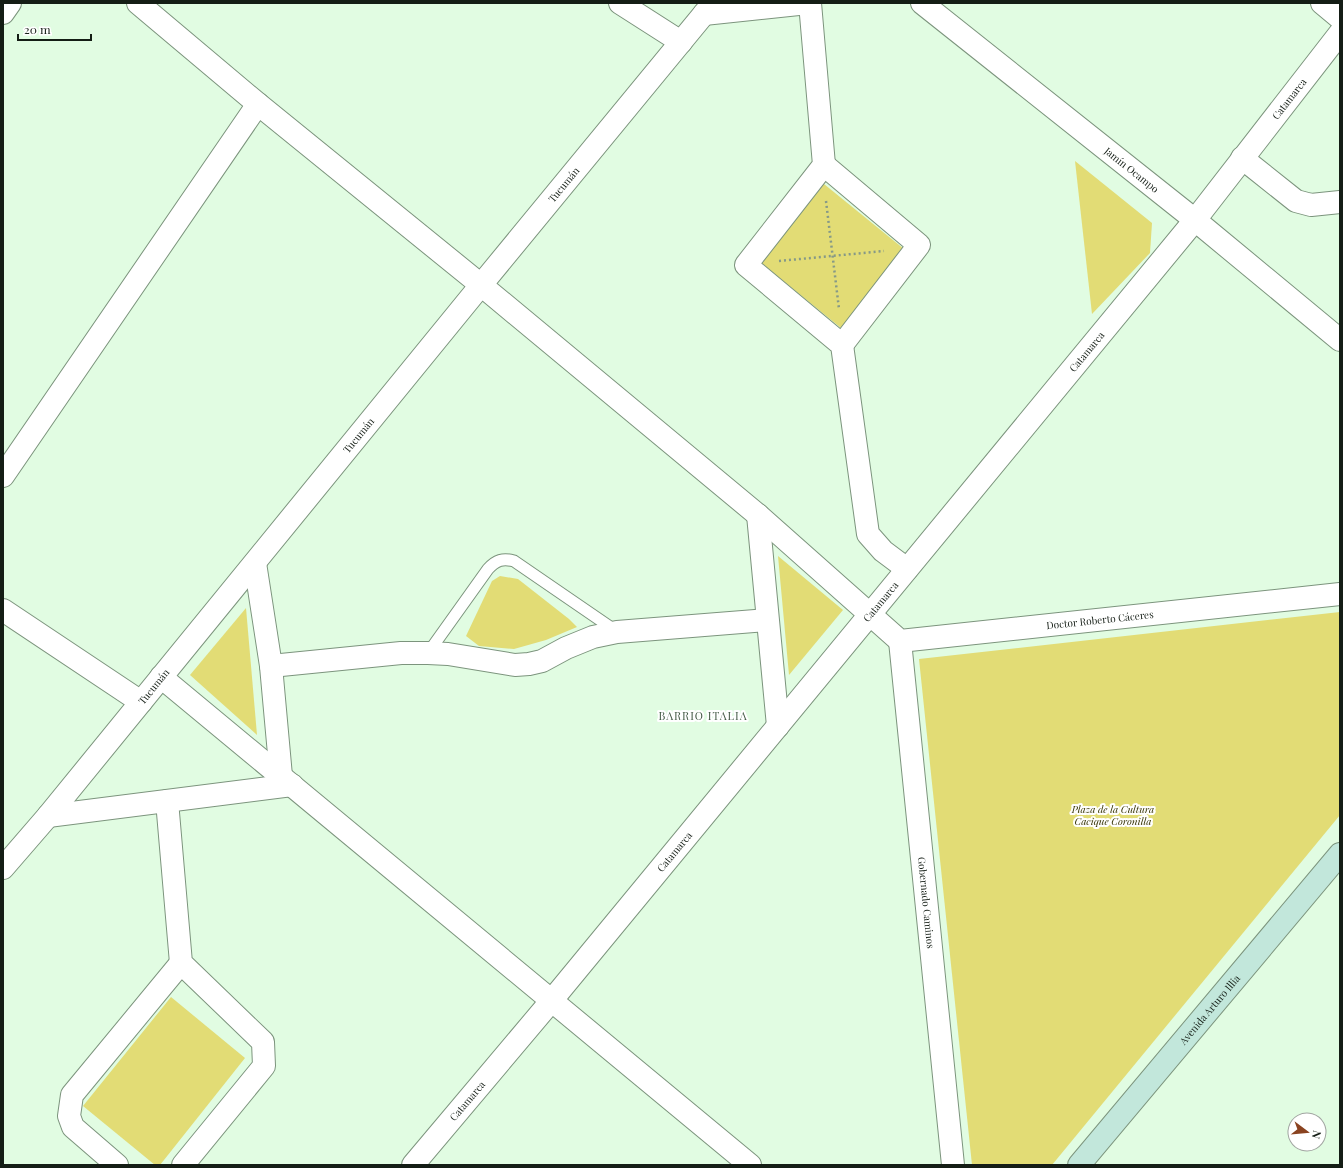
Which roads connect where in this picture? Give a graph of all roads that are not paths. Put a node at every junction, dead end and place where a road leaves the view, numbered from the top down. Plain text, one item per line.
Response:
1 (10, 3) edge
2 (138, 3) edge
3 (620, 3) edge
4 (809, 3) edge
5 (922, 3) edge
6 (1322, 3) edge
7 (708, 8) edge
8 (3, 13) edge
9 (1340, 18) edge
10 (1340, 33) edge
11 (680, 42) junction
12 (258, 104) junction
13 (1242, 158) junction
14 (824, 165) junction
15 (1340, 202) edge
16 (1195, 220) junction
17 (481, 285) junction
18 (1340, 340) edge
19 (842, 345) junction
20 (3, 476) edge
21 (758, 515) junction
22 (255, 563) junction
23 (907, 569) junction
24 (1340, 594) edge
25 (3, 610) edge
26 (869, 615) junction
27 (768, 620) junction
28 (616, 632) junction
29 (900, 641) junction
30 (428, 653) junction
31 (272, 666) junction
32 (161, 678) junction
33 (141, 702) junction
34 (778, 726) junction
35 (286, 781) junction
36 (168, 801) junction
37 (48, 816) junction
38 (1340, 854) edge
39 (3, 868) edge
40 (181, 963) junction
41 (552, 1000) junction
42 (117, 1165) edge
43 (183, 1165) edge
44 (414, 1165) edge
45 (750, 1165) edge
46 (953, 1165) edge
47 (1079, 1165) edge

1 - 8 street
2 - 12 street
3 - 11 street
4 - 7 street
4 - 14 street
5 - 16 street, Jamín Ocampo
6 - 9 street
7 - 11 street, Tucumán
10 - 13 street, Catamarca
11 - 17 street, Tucumán
12 - 17 street
12 - 20 street
13 - 15 street
13 - 16 street, Catamarca
14 - 19 street
14 - 19 street
16 - 18 street, Jamín Ocampo
16 - 23 street, Catamarca
17 - 21 street
17 - 22 street, Tucumán
19 - 23 street
21 - 26 street
21 - 27 street
22 - 31 street
22 - 32 street, Tucumán
23 - 26 street, Catamarca
24 - 29 street, Doctor Roberto Cáceres
25 - 33 street
26 - 29 street
26 - 34 street, Catamarca
27 - 28 street
27 - 34 street
28 - 30 street
28 - 30 lane
29 - 46 street, Gobernado Caminos
30 - 31 street
31 - 35 street
32 - 33 street, Tucumán
32 - 35 street
33 - 37 street, Tucumán
34 - 41 street, Catamarca
35 - 36 street
35 - 41 street
36 - 37 street
36 - 40 street
37 - 39 street, Tucumán
38 - 47 main road, Avenida Arturo Illia
40 - 42 street
40 - 43 street
41 - 44 street, Catamarca
41 - 45 street

